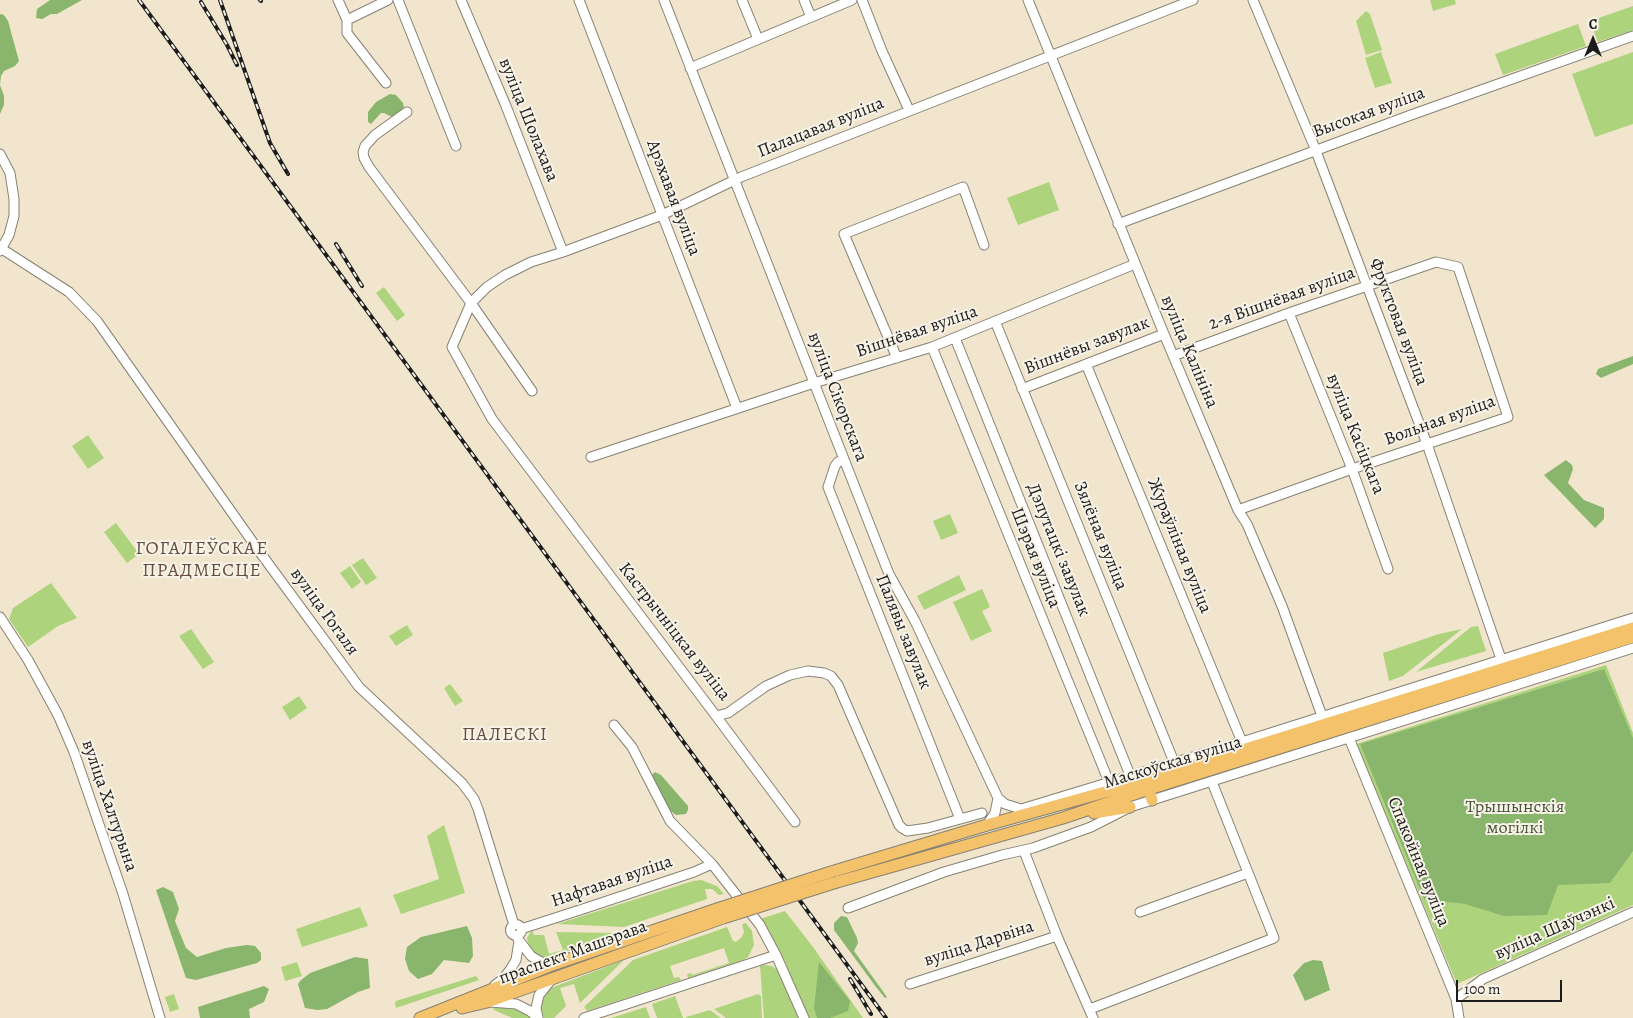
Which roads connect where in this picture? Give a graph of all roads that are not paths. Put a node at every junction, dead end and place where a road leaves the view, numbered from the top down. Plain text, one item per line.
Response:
1 (338, 0) edge
2 (388, 0) edge
3 (398, 0) edge
4 (461, 0) edge
5 (579, 0) edge
6 (664, 0) edge
7 (742, 0) edge
8 (804, 0) edge
9 (852, 0) edge
10 (862, 0) edge
11 (1028, 0) edge
12 (1193, 0) edge
13 (1253, 0) edge
14 (811, 17) junction
15 (346, 20) junction
16 (1633, 36) edge
17 (758, 39) junction
18 (1051, 56) junction
19 (690, 68) junction
20 (386, 83) dead end
21 (909, 110) junction
22 (407, 112) dead end
23 (456, 146) dead end
24 (1316, 150) junction
25 (0, 154) edge
26 (738, 179) junction
27 (662, 215) junction
28 (1118, 224) junction
29 (984, 245) dead end
30 (1, 250) edge
31 (564, 252) junction
32 (1135, 264) junction
33 (1458, 267) joint
34 (1367, 285) junction
35 (472, 303) junction
36 (1290, 313) junction
37 (995, 321) junction
38 (1164, 334) junction
39 (955, 338) junction
40 (932, 347) junction
41 (1173, 356) junction
42 (897, 358) junction
43 (1086, 364) junction
44 (814, 383) junction
45 (1022, 389) junction
46 (532, 391) dead end
47 (737, 408) junction
48 (1428, 444) junction
49 (591, 457) dead end
50 (844, 460) junction
51 (1352, 469) junction
52 (1238, 510) junction
53 (1388, 568) dead end
54 (0, 617) edge
55 (1633, 618) edge
56 (1633, 628) edge
57 (1633, 637) edge
58 (1633, 648) edge
59 (1500, 659) junction
60 (716, 716) junction
61 (1322, 716) junction
62 (614, 725) dead end
63 (1349, 738) junction
64 (1242, 742) junction
65 (1174, 762) junction
66 (1109, 782) junction
67 (1212, 782) junction
68 (1141, 785) junction
69 (998, 798) junction
70 (1130, 807) junction
71 (1021, 809) junction
72 (982, 812) dead end
73 (1062, 818) junction
74 (960, 819) junction
75 (794, 822) dead end
76 (987, 825) junction
77 (1024, 851) junction
78 (712, 864) junction
79 (1248, 873) junction
80 (848, 908) dead end
81 (1140, 912) dead end
82 (1633, 912) edge
83 (720, 914) junction
84 (518, 933) junction
85 (1057, 936) junction
86 (776, 955) junction
87 (555, 964) junction
88 (551, 980) junction
89 (910, 984) dead end
90 (486, 997) junction
91 (1456, 999) junction
92 (1092, 1014) edge
93 (160, 1018) edge
94 (420, 1018) edge
95 (538, 1018) edge
96 (584, 1018) edge
97 (804, 1018) edge
98 (1459, 1018) edge

1 - 15 street
2 - 15 street
3 - 23 street
4 - 31 street, вуліца Шолахава
5 - 27 street, Арэхавая вуліца
6 - 19 street, вуліца Сікорскага
7 - 17 street
8 - 14 street
9 - 14 street
10 - 21 street
11 - 18 street, вуліца Калініна
12 - 18 street, Палацавая вуліца
13 - 24 street, Фруктовая вуліца
14 - 17 street
15 - 20 street
16 - 24 street, Высокая вуліца
17 - 19 street
18 - 21 street, Палацавая вуліца
18 - 28 street, вуліца Калініна
19 - 26 street, вуліца Сікорскага
21 - 26 street, Палацавая вуліца
22 - 35 street
24 - 28 street, Высокая вуліца
24 - 34 street, Фруктовая вуліца
25 - 30 street
26 - 27 street, Палацавая вуліца
26 - 44 street, вуліца Сікорскага
27 - 31 street, Палацавая вуліца
27 - 47 street, Арэхавая вуліца
28 - 32 street, вуліца Калініна
29 - 42 street
30 - 84 street, вуліца Гогаля
31 - 35 street, Палацавая вуліца
32 - 37 street, Вішнёвая вуліца
32 - 38 street, вуліца Калініна
33 - 34 street, 2-я Вішнёвая вуліца
33 - 48 street, Вольная вуліца
34 - 36 street, 2-я Вішнёвая вуліца
34 - 48 street, Фруктовая вуліца
35 - 46 street
35 - 60 street, Кастрычніцкая вуліца
36 - 41 street, 2-я Вішнёвая вуліца
36 - 51 street, вуліца Касіцкага
37 - 39 street, Вішнёвая вуліца
37 - 45 street, Зялёная вуліца
38 - 41 street, вуліца Калініна
38 - 43 street, Вішнёвы завулак
39 - 40 street, Вішнёвая вуліца
39 - 68 street, Дэпутацкі завулак
40 - 42 street, Вішнёвая вуліца
40 - 66 street, Шэрая вуліца
41 - 52 street, вуліца Калініна
42 - 44 street, Вішнёвая вуліца
43 - 45 street, Вішнёвы завулак
43 - 64 street, Жураўліная вуліца
44 - 47 street, Вішнёвая вуліца
44 - 50 street, вуліца Сікорскага
45 - 65 street, Зялёная вуліца
47 - 49 street, Вішнёвая вуліца
48 - 51 street, Вольная вуліца
48 - 59 street, Фруктовая вуліца
50 - 69 street, вуліца Сікорскага
50 - 74 street, Палявы завулак
51 - 52 street, Вольная вуліца
51 - 53 street, вуліца Касіцкага
52 - 61 street, вуліца Калініна
54 - 93 street, вуліца Халтурына
55 - 59 street, Маскоўская вуліца
56 - 68 main road, Маскоўская вуліца
57 - 68 main road, Маскоўская вуліца
58 - 63 street, Маскоўская вуліца
59 - 61 street, Маскоўская вуліца
60 - 74 street, Кастрычніцкая вуліца
60 - 75 street
61 - 64 street, Маскоўская вуліца
62 - 78 street, Нафтавая вуліца
63 - 67 street, Маскоўская вуліца
63 - 91 street, Спакойная вуліца
64 - 65 street, Маскоўская вуліца
65 - 68 street, Маскоўская вуліца
66 - 68 street, Маскоўская вуліца
66 - 71 street, Маскоўская вуліца
67 - 68 street, Маскоўская вуліца
67 - 79 street
68 - 70 street, Маскоўская вуліца
68 - 73 main road, Маскоўская вуліца
68 - 76 main road, Маскоўская вуліца
69 - 71 street
69 - 76 street
70 - 73 main road
70 - 77 street, Маскоўская вуліца
71 - 76 street, Маскоўская вуліца
72 - 74 street, Кастрычніцкая вуліца
73 - 83 main road, Маскоўская вуліца, bridge
76 - 83 main road, Маскоўская вуліца, bridge
77 - 80 street, Маскоўская вуліца
77 - 85 street
78 - 84 street, Нафтавая вуліца
78 - 86 street, Нафтавая вуліца
79 - 81 street
79 - 92 street
82 - 91 street, вуліца Шаўчэнкі
83 - 87 main road, праспект Машэрава
83 - 88 main road, праспект Машэрава
84 - 87 street
84 - 90 street
85 - 89 street, вуліца Дарвіна
85 - 92 street
86 - 96 street
86 - 97 street, Нафтавая вуліца
87 - 90 main road, праспект Машэрава
88 - 90 main road, праспект Машэрава
88 - 95 street
90 - 94 main road, праспект Машэрава
90 - 95 street
91 - 98 street

